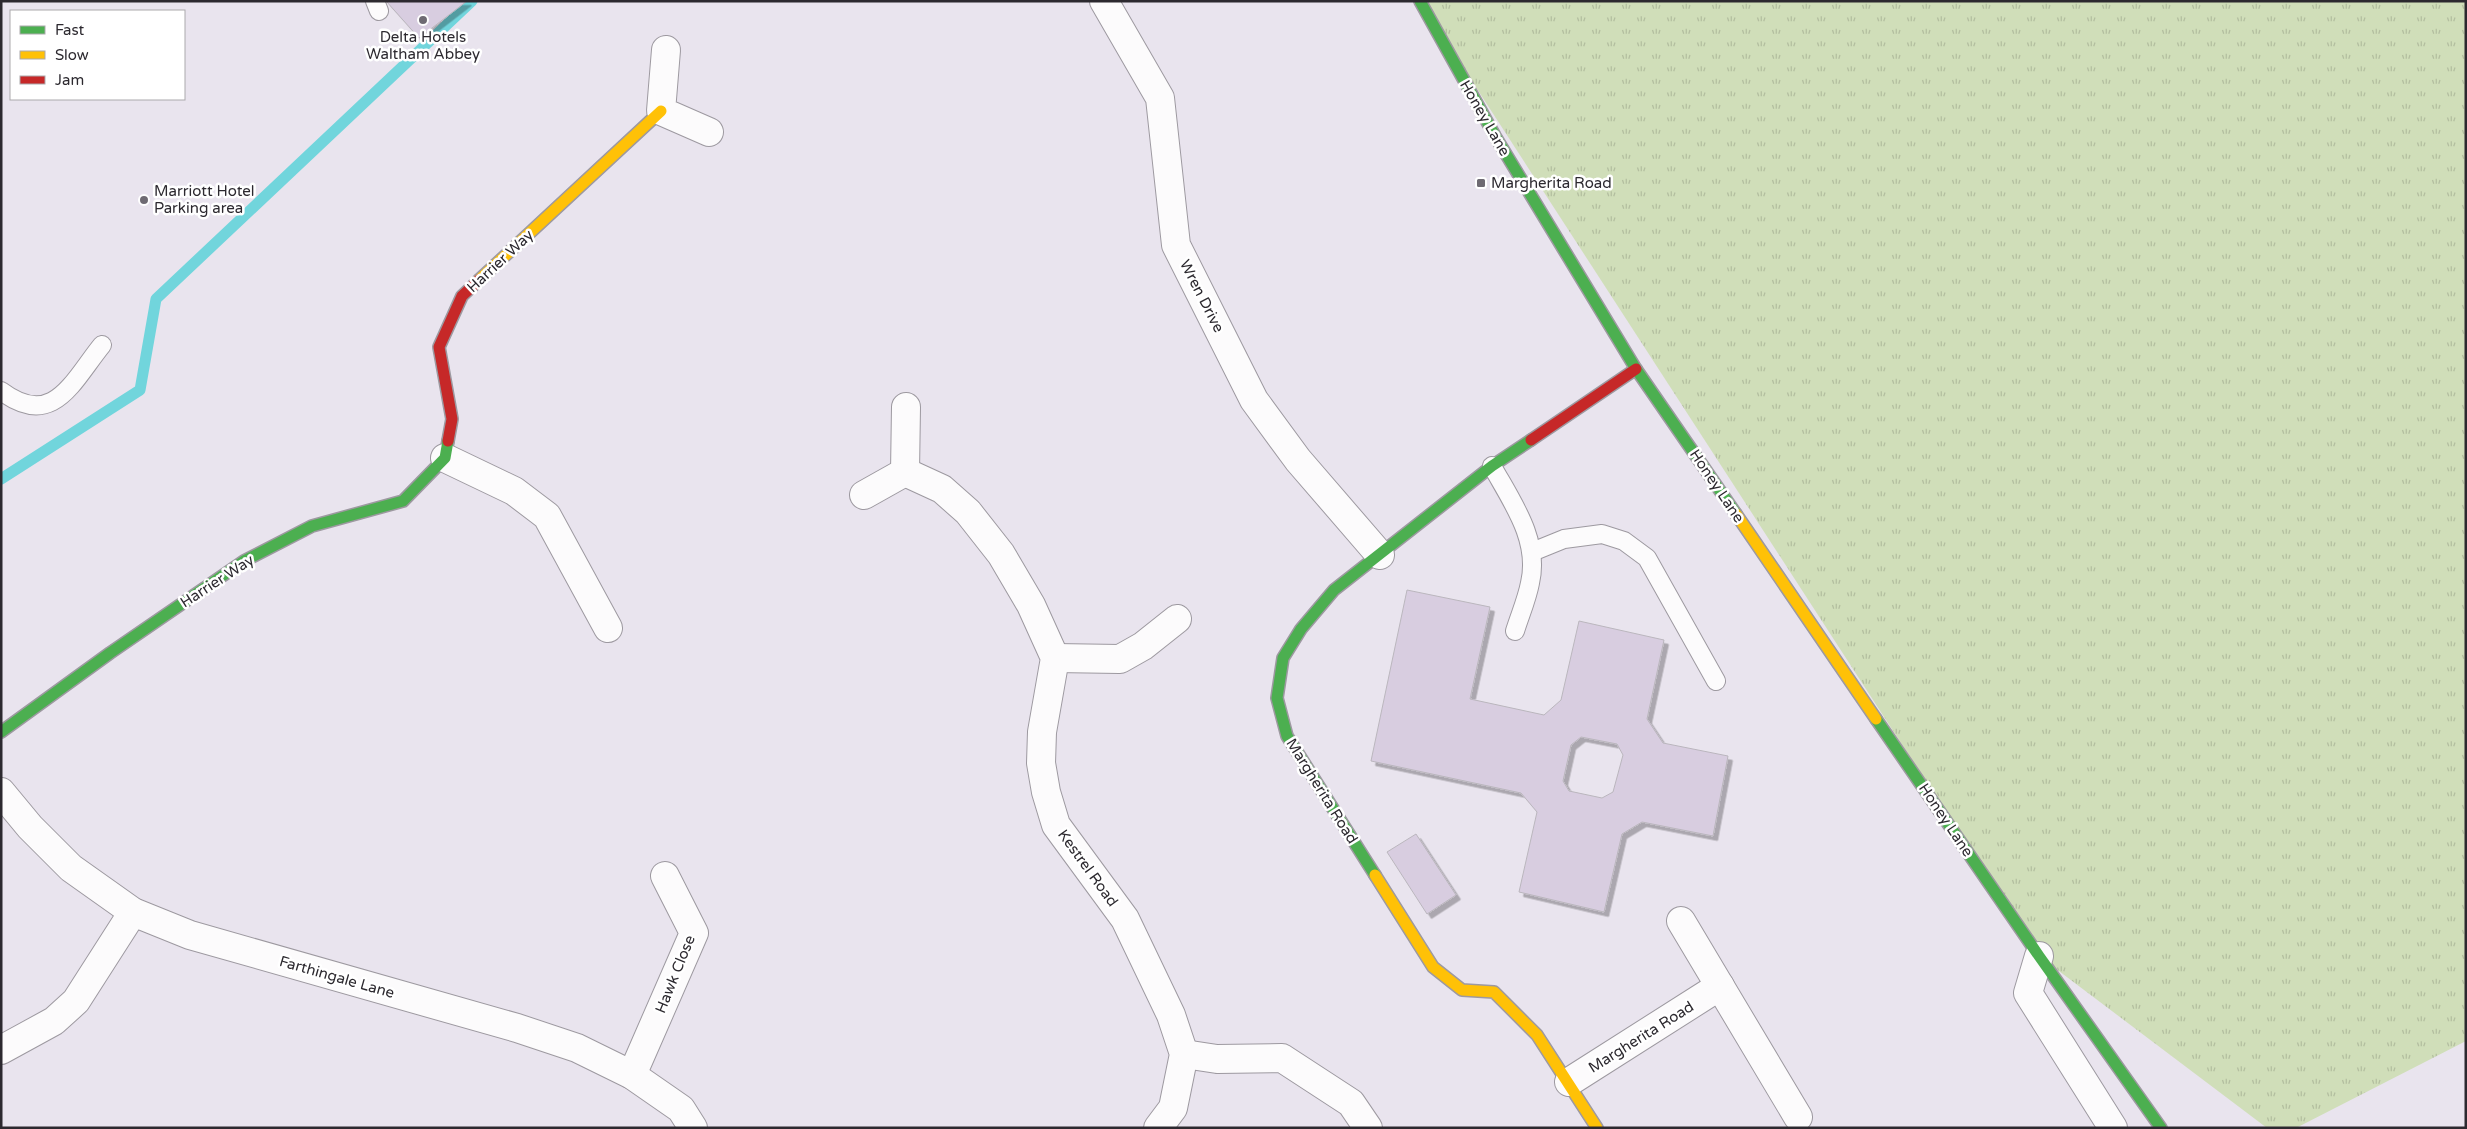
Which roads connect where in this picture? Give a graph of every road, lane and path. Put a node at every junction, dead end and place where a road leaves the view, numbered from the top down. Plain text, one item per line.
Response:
1 (1104, 1) edge
2 (1420, 1) edge
3 (666, 50) dead end
4 (661, 111) junction
5 (709, 132) dead end
6 (102, 345) dead end
7 (1636, 369) junction
8 (1, 391) edge
9 (906, 407) dead end
10 (445, 458) junction
11 (1492, 466) junction
12 (905, 472) junction
13 (864, 495) dead end
14 (1532, 552) junction
15 (1380, 554) junction
16 (1177, 619) dead end
17 (608, 628) dead end
18 (1515, 631) dead end
19 (1055, 658) junction
20 (1716, 681) dead end
21 (1, 732) edge
22 (1, 792) edge
23 (665, 876) dead end
24 (133, 912) junction
25 (1681, 921) dead end
26 (2039, 956) junction
27 (1720, 986) junction
28 (1, 1050) edge
29 (1184, 1054) junction
30 (632, 1075) junction
31 (1569, 1082) junction
32 (1798, 1117) dead end
33 (693, 1128) edge
34 (1158, 1128) edge
35 (1368, 1128) edge
36 (1597, 1128) edge
37 (2113, 1128) edge
38 (2161, 1128) edge

1 - 15 street, Wren Drive
2 - 7 street, Honey Lane
3 - 4 street
4 - 5 street
4 - 10 street, Harrier Way
6 - 8 lane
7 - 11 street, Margherita Road
7 - 26 street, Honey Lane
9 - 12 street
10 - 17 street
10 - 21 street, Harrier Way
11 - 14 lane
11 - 15 street, Margherita Road
12 - 13 street
12 - 19 street
14 - 18 lane
14 - 20 lane
15 - 31 street, Margherita Road
16 - 19 street
19 - 29 street, Kestrel Road
22 - 24 street, Farthingale Lane
23 - 30 street, Hawk Close
24 - 28 street
24 - 30 street, Farthingale Lane
25 - 27 street
26 - 37 street
26 - 38 street, Honey Lane
27 - 31 street, Margherita Road
27 - 32 street
29 - 34 street
29 - 35 street
30 - 33 street, Farthingale Lane
31 - 36 street

